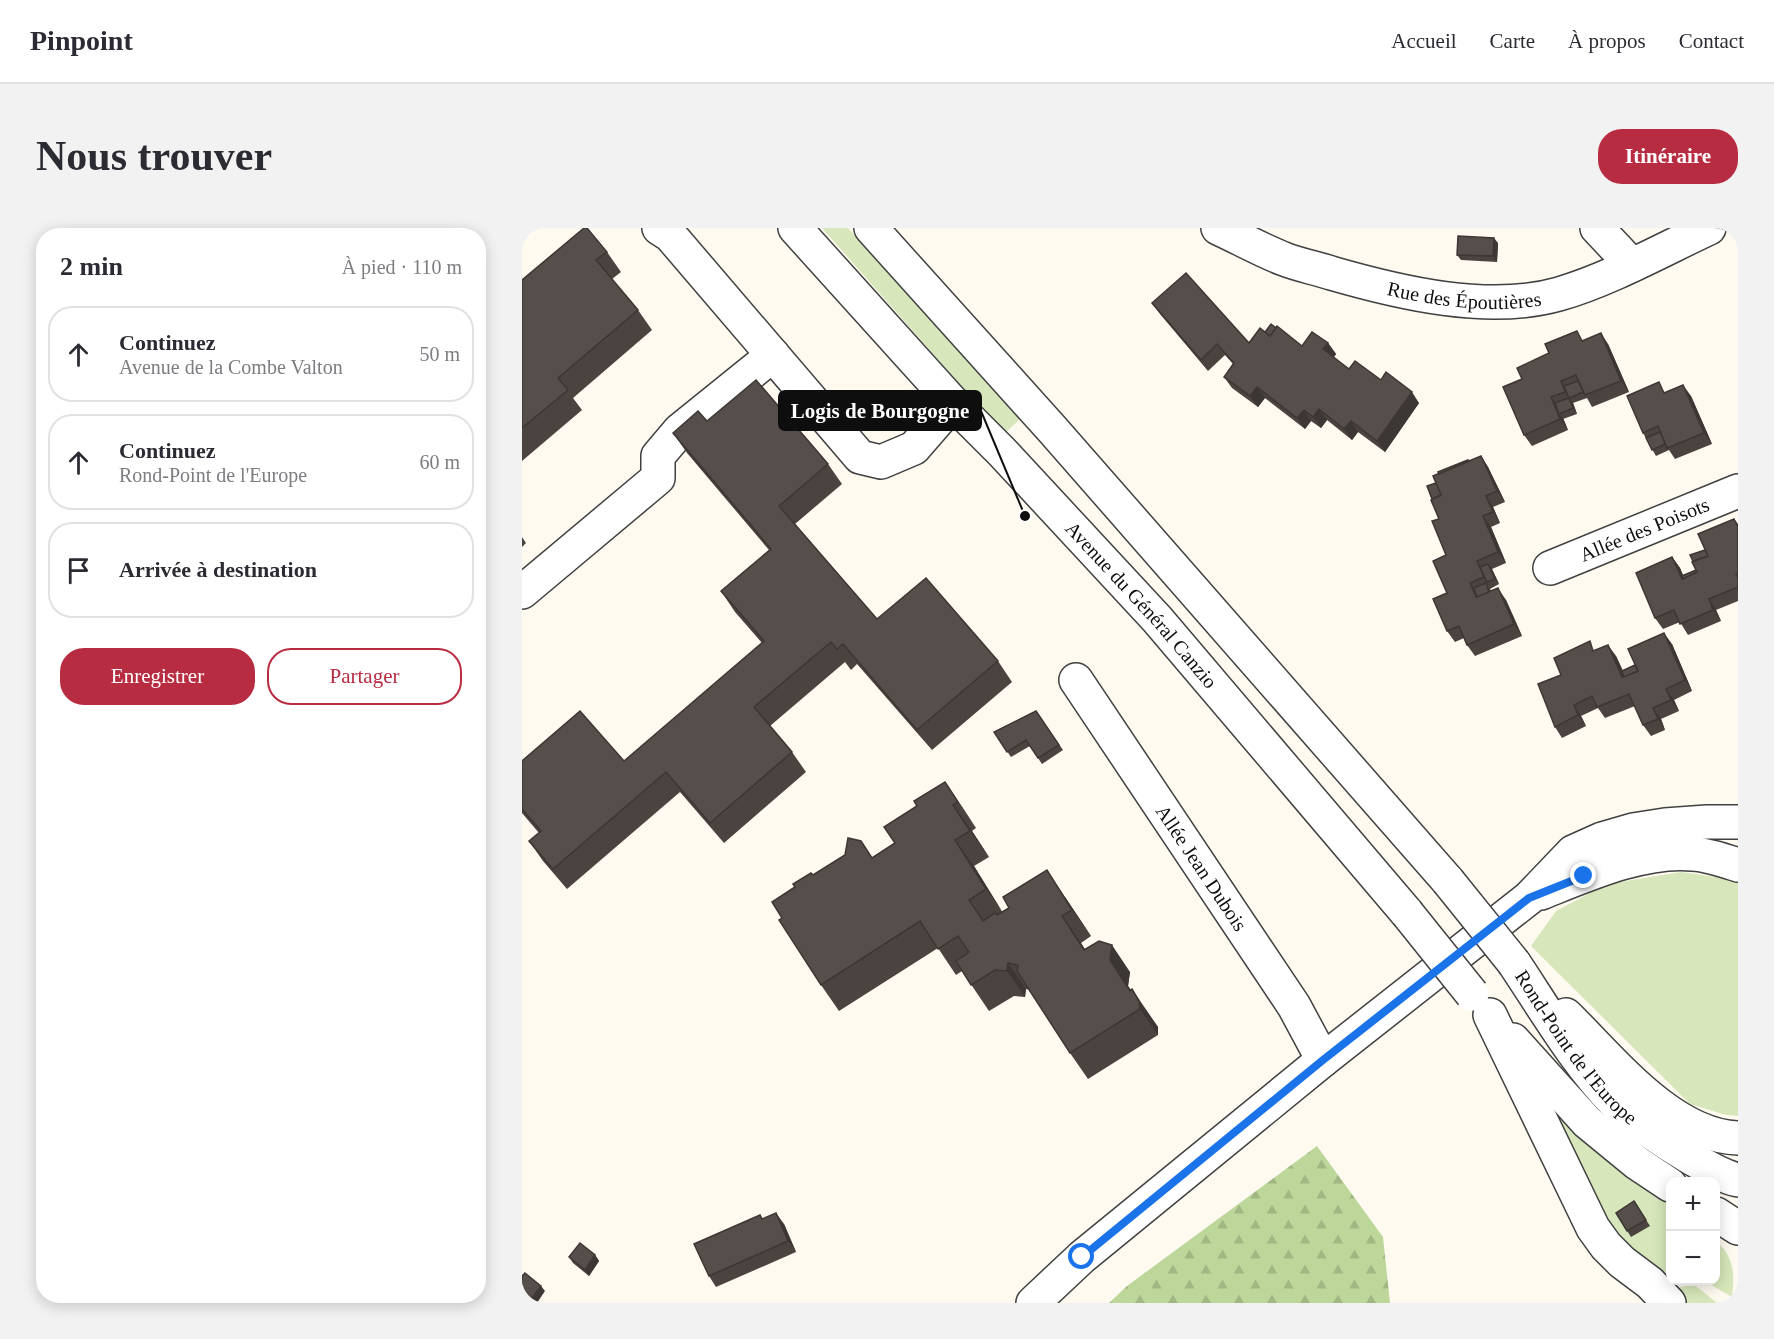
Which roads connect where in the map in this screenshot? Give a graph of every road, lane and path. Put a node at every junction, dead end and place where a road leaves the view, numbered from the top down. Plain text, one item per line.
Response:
1 (659, 228) edge
2 (795, 228) edge
3 (871, 228) edge
4 (1218, 228) edge
5 (1597, 228) edge
6 (1709, 228) edge
7 (1632, 265) junction
8 (773, 355) junction
9 (953, 403) junction
10 (1738, 491) edge
11 (1551, 568) dead end
12 (522, 592) edge
13 (1076, 680) dead end
14 (1738, 822) edge
15 (1738, 842) edge
16 (1618, 865) junction
17 (1738, 865) edge
18 (1529, 898) junction
19 (1514, 963) junction
20 (1481, 1005) junction
21 (1323, 1060) junction
22 (1738, 1138) edge
23 (1738, 1180) edge
24 (1666, 1182) edge
25 (1720, 1217) edge
26 (1738, 1228) edge
27 (1033, 1303) edge
28 (1669, 1303) edge

1 - 8 street
2 - 9 street, Avenue du Général Canzio
3 - 19 street, bridge
4 - 7 street, Rue des Époutières
5 - 7 street
6 - 7 street, Rue des Époutières
8 - 9 street
8 - 12 street
9 - 20 street, Avenue du Général Canzio, bridge
10 - 11 street, Allée des Poisots
13 - 21 street, Allée Jean Dubois
14 - 18 street
15 - 16 street
16 - 17 street
16 - 18 street
18 - 21 street
19 - 22 street, Rond-Point de l'Europe
19 - 23 street, Rond-Point de l'Europe
20 - 24 street, Rond-Point de l'Europe
20 - 28 street
21 - 27 street
25 - 26 street

